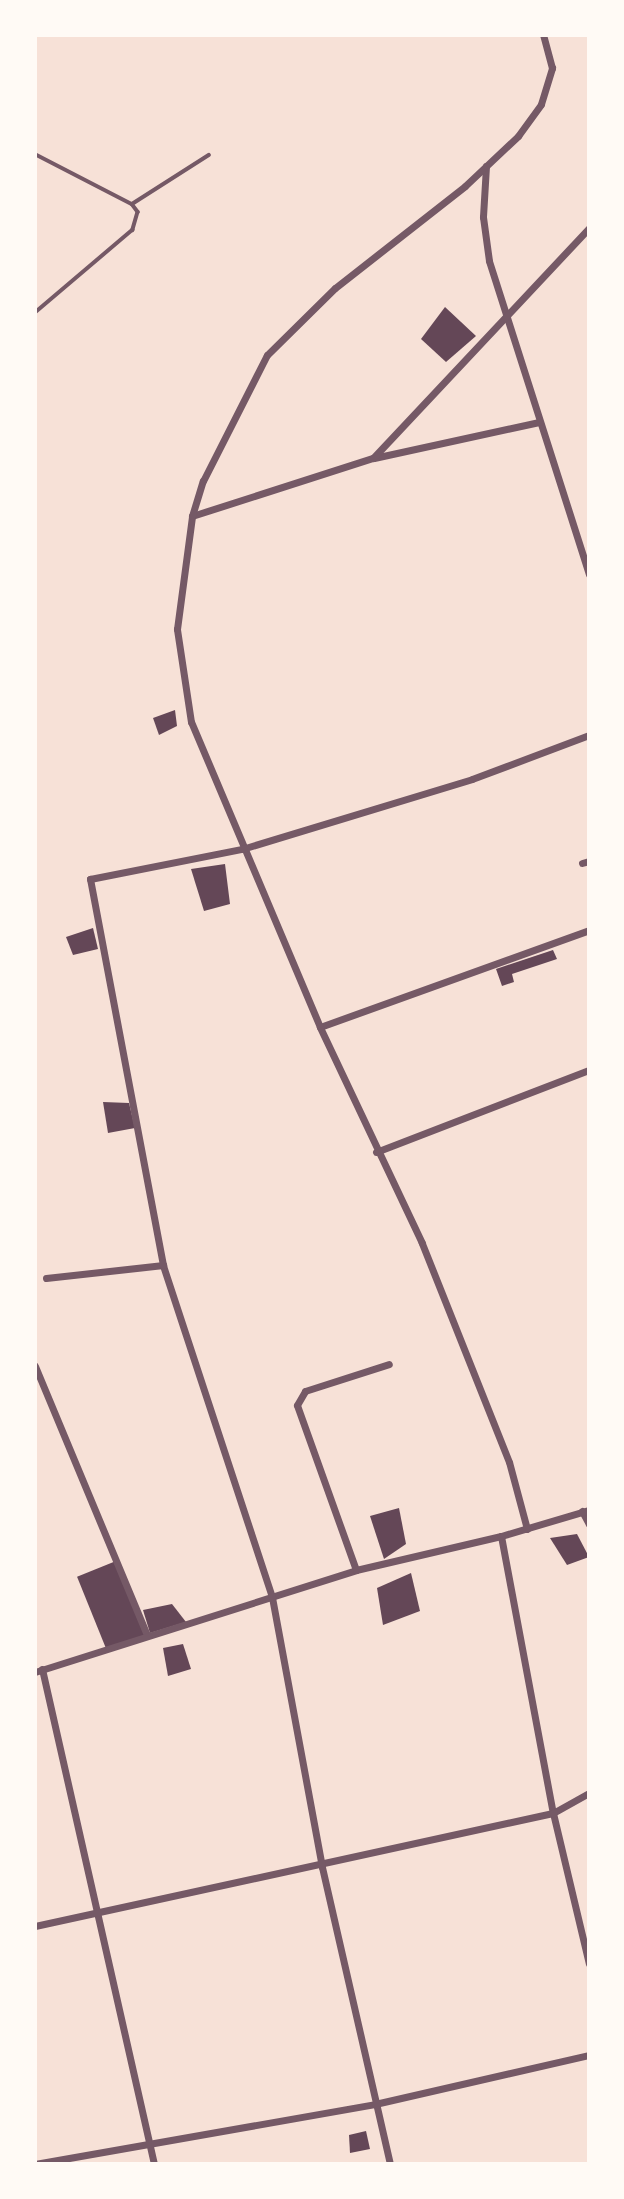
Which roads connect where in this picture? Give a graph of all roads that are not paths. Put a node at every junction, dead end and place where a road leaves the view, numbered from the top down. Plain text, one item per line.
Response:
1 (543, 35) edge
2 (35, 154) edge
3 (209, 155) dead end
4 (486, 166) junction
5 (132, 204) junction
6 (589, 228) edge
7 (35, 313) edge
8 (508, 314) junction
9 (538, 422) junction
10 (373, 458) junction
11 (192, 516) junction
12 (589, 574) edge
13 (589, 735) edge
14 (242, 849) junction
15 (589, 930) edge
16 (320, 1027) junction
17 (589, 1070) edge
18 (376, 1152) junction
19 (163, 1265) junction
20 (46, 1278) dead end
21 (389, 1364) dead end
22 (35, 1366) edge
23 (585, 1511) edge
24 (589, 1524) edge
25 (527, 1529) junction
26 (501, 1536) junction
27 (356, 1570) junction
28 (272, 1597) junction
29 (147, 1635) junction
30 (39, 1670) edge
31 (589, 1793) edge
32 (553, 1813) junction
33 (321, 1867) junction
34 (96, 1912) junction
35 (35, 1926) edge
36 (589, 1964) edge
37 (589, 2055) edge
38 (376, 2104) junction
39 (150, 2147) junction
40 (35, 2164) edge
41 (154, 2164) edge
42 (390, 2164) edge

1 - 4 street
2 - 5 lane
3 - 5 lane
4 - 8 street
4 - 11 street
5 - 7 lane
6 - 8 street
8 - 9 street
8 - 10 street
9 - 10 street
9 - 12 street
10 - 11 street
11 - 14 street
13 - 14 street
14 - 16 street
14 - 19 street
15 - 16 street
16 - 18 street
17 - 18 street
18 - 25 street
19 - 20 street
19 - 28 street
21 - 27 street
22 - 29 street
23 - 24 street
23 - 25 street
25 - 26 street
26 - 27 street
26 - 32 street
27 - 28 street
28 - 29 street
28 - 33 street
29 - 30 street
30 - 34 street
31 - 32 street
32 - 33 street
32 - 36 street
33 - 34 street
33 - 38 street
34 - 35 street
34 - 39 street
37 - 38 street
38 - 39 street
38 - 42 street
39 - 40 street
39 - 41 street

